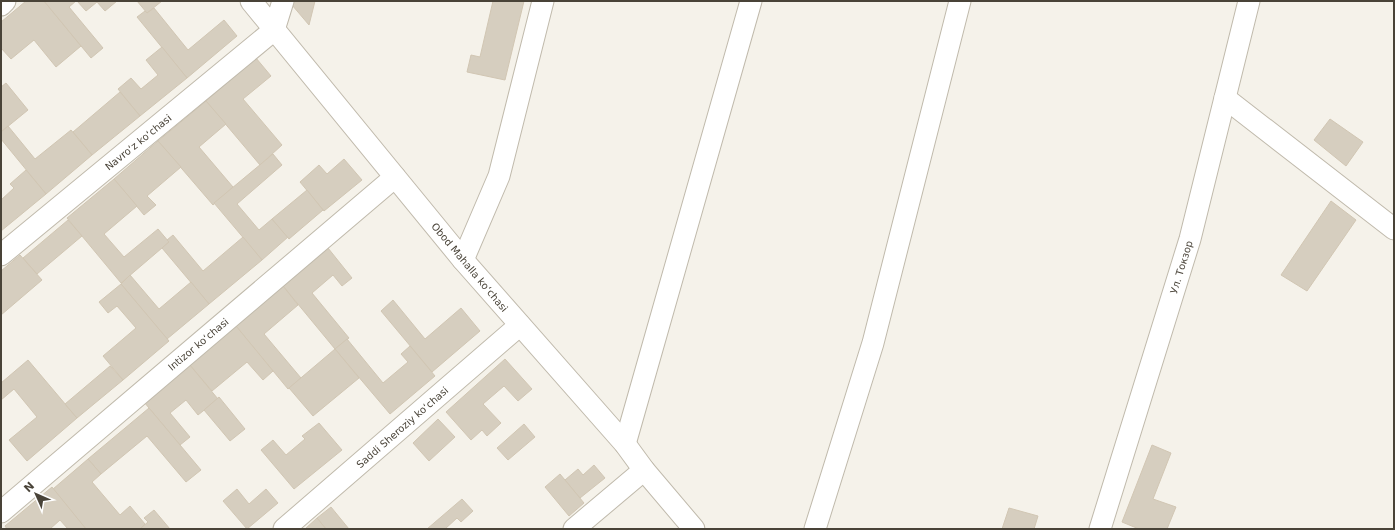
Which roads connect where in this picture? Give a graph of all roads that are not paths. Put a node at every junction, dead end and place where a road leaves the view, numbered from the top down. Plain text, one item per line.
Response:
1 (5, 1) edge
2 (251, 1) edge
3 (283, 1) edge
4 (544, 1) edge
5 (751, 1) edge
6 (960, 1) edge
7 (1249, 1) edge
8 (1, 5) edge
9 (274, 30) junction
10 (1225, 98) junction
11 (395, 177) junction
12 (1394, 229) edge
13 (1, 254) edge
14 (464, 260) junction
15 (520, 325) junction
16 (625, 444) junction
17 (644, 470) junction
18 (1, 512) edge
19 (284, 529) edge
20 (574, 529) edge
21 (694, 529) edge
22 (815, 529) edge
23 (1100, 529) edge

1 - 8 street
2 - 9 street, Obod Mahalla ko‘chasi
3 - 9 street
4 - 14 street
5 - 16 street
6 - 22 street
7 - 10 street, Ул. Токзор
9 - 11 street, Obod Mahalla ko‘chasi
9 - 13 street, Navro‘z ko‘chasi
10 - 12 street
10 - 23 street, Ул. Токзор
11 - 14 street, Obod Mahalla ko‘chasi
11 - 18 street, Intizor koʻchasi
14 - 15 street, Obod Mahalla ko‘chasi
15 - 16 street, Obod Mahalla ko‘chasi
15 - 19 street, Saddi Sheroziy koʻchasi
16 - 17 street, Obod Mahalla ko‘chasi
17 - 20 street
17 - 21 street, Obod Mahalla ko‘chasi

